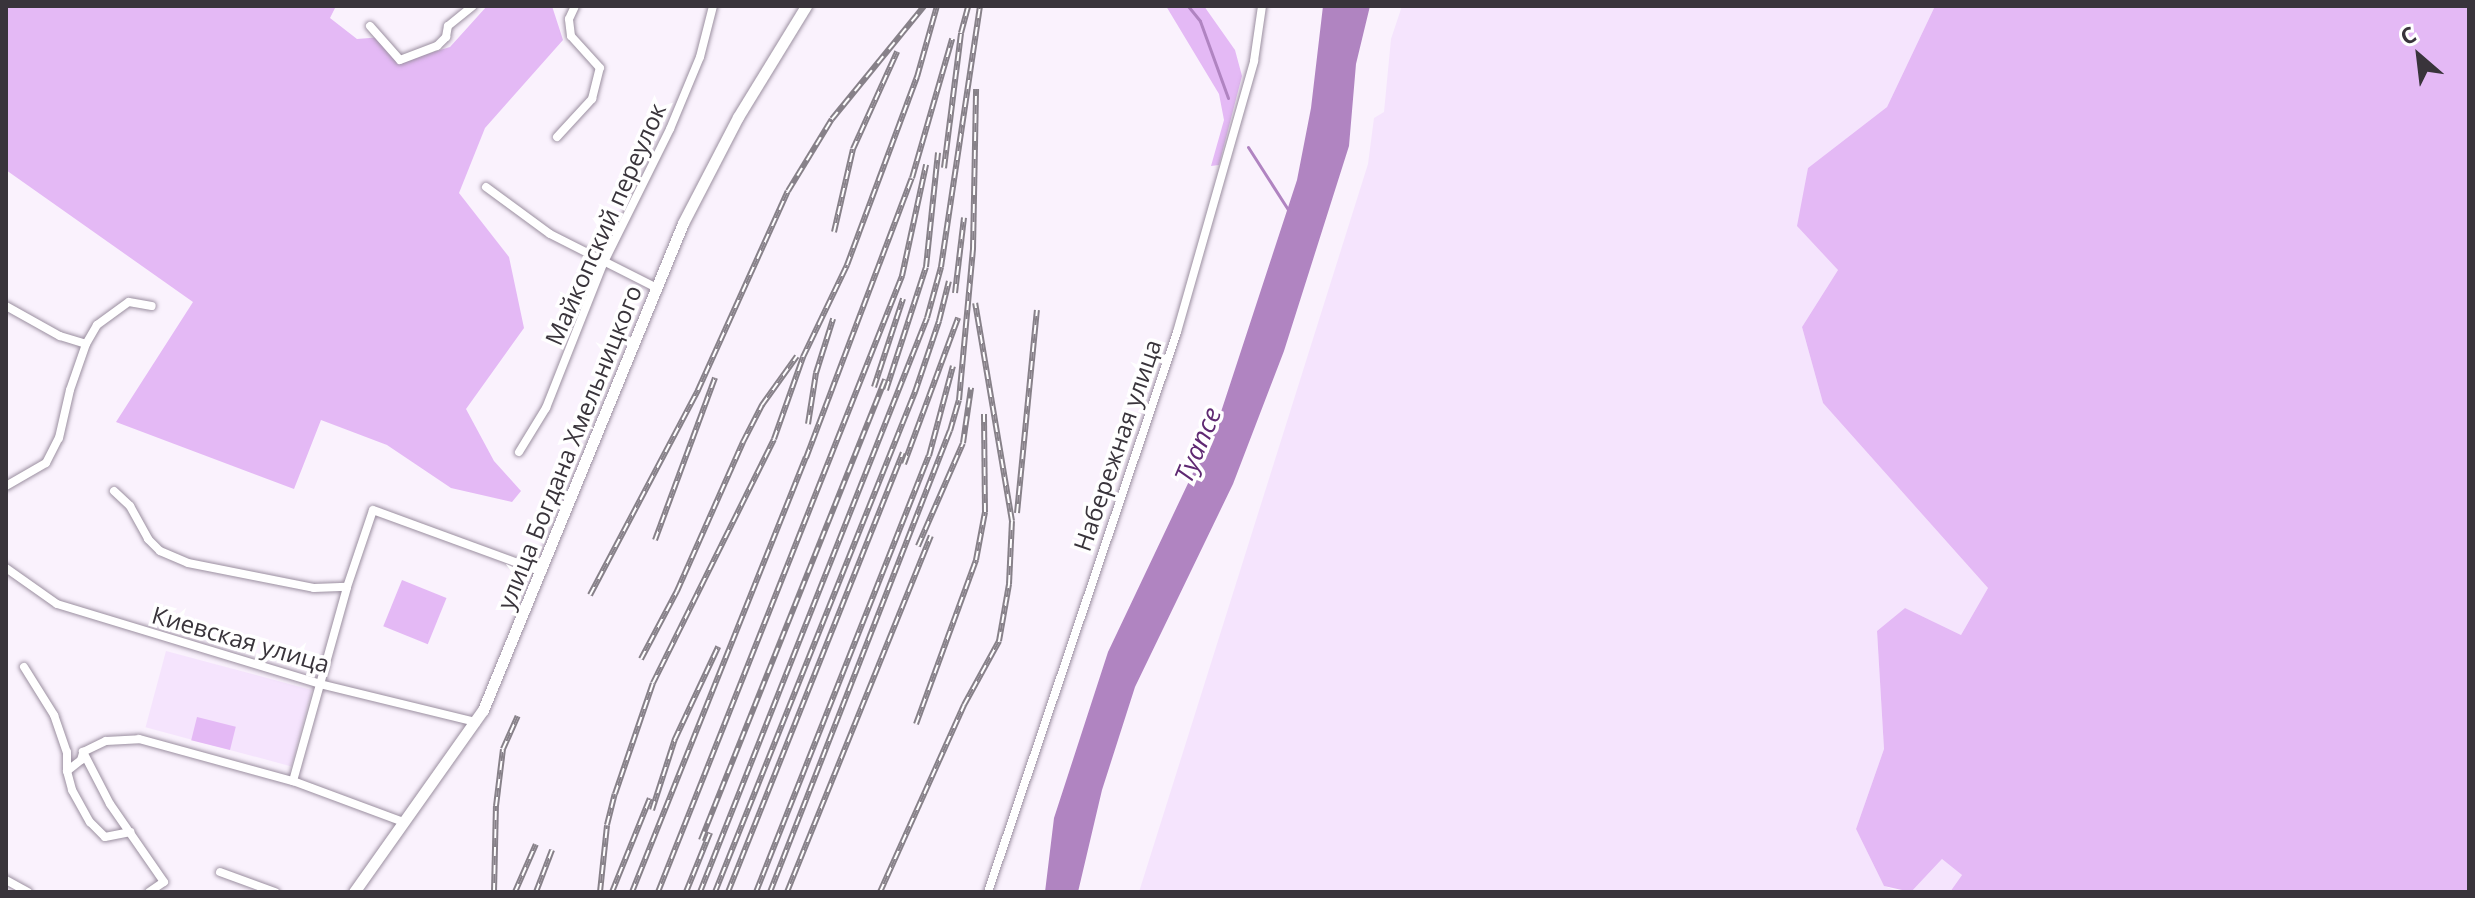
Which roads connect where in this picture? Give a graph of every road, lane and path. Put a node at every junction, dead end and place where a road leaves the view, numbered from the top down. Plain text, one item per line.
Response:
1 (473, 6) edge
2 (575, 6) edge
3 (713, 6) edge
4 (806, 6) edge
5 (1262, 6) edge
6 (370, 26) dead end
7 (557, 137) dead end
8 (486, 187) dead end
9 (603, 264) junction
10 (657, 288) junction
11 (6, 306) edge
12 (152, 306) dead end
13 (86, 344) junction
14 (519, 452) dead end
15 (6, 486) edge
16 (114, 491) dead end
17 (6, 568) edge
18 (542, 572) junction
19 (347, 587) junction
20 (24, 667) dead end
21 (320, 684) junction
22 (476, 722) junction
23 (83, 752) junction
24 (67, 771) junction
25 (293, 781) junction
26 (403, 822) junction
27 (131, 832) junction
28 (220, 872) dead end
29 (6, 880) edge
30 (28, 892) edge
31 (149, 892) edge
32 (275, 892) edge
33 (354, 892) edge
34 (988, 892) edge

1 - 6 street
2 - 7 street
3 - 9 street, Майкопский переулок
4 - 10 main road, улица Богдана Хмельницкого
5 - 34 street, Набережная улица
8 - 9 street
9 - 10 street
9 - 14 street, Майкопский переулок
10 - 18 main road, улица Богдана Хмельницкого
11 - 13 street
12 - 13 street
13 - 15 street
16 - 19 street
17 - 21 street, Киевская улица
18 - 19 street
18 - 22 main road, улица Богдана Хмельницкого
19 - 21 street
20 - 24 street
21 - 22 street, Киевская улица
21 - 25 street
22 - 26 main road, улица Богдана Хмельницкого
23 - 24 street
23 - 25 street
23 - 27 street
24 - 27 street
25 - 26 street
26 - 33 main road, улица Богдана Хмельницкого
27 - 31 street
28 - 32 street
29 - 30 street

